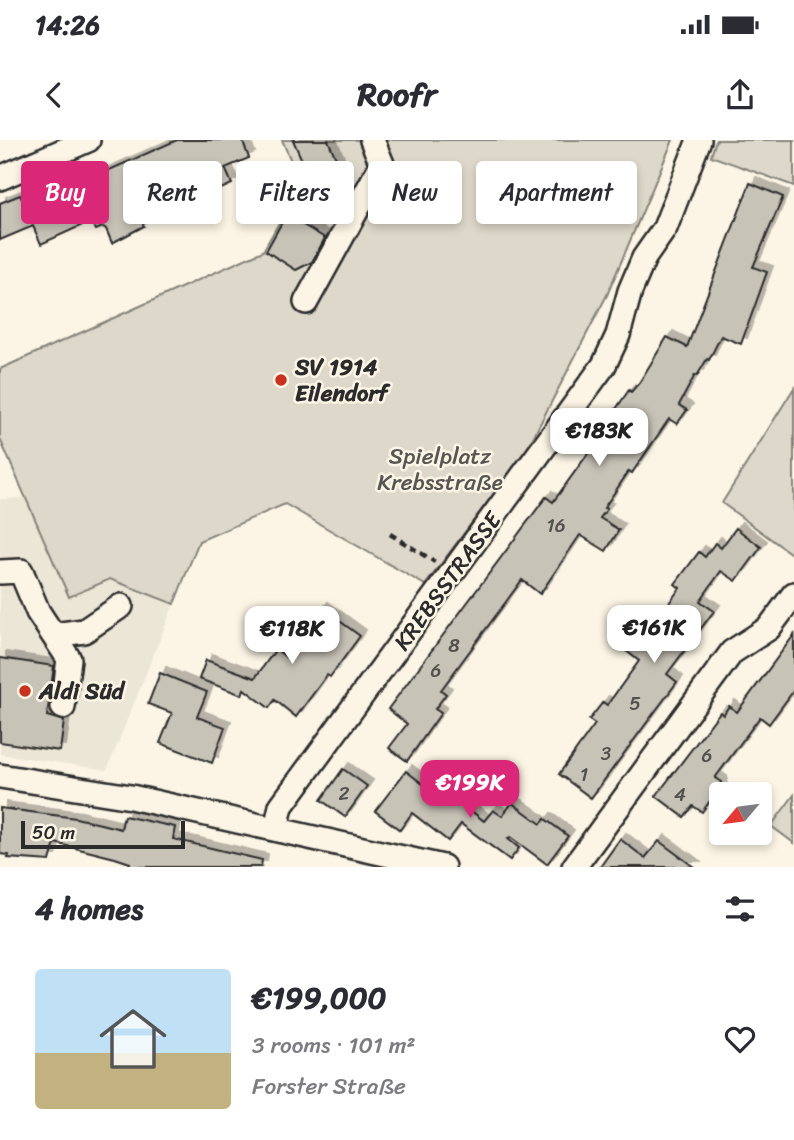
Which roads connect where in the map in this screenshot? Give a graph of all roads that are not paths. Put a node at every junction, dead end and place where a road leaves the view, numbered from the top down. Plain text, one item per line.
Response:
1 (88, 140) edge
2 (372, 140) edge
3 (699, 140) edge
4 (0, 178) edge
5 (306, 302) dead end
6 (0, 572) edge
7 (794, 594) edge
8 (121, 607) dead end
9 (54, 635) junction
10 (62, 707) dead end
11 (0, 776) edge
12 (276, 829) junction
13 (443, 867) edge
14 (574, 867) edge

1 - 4 street
2 - 5 street
3 - 12 street, KREBSSTRASSE
6 - 9 street
7 - 14 street
8 - 9 street
9 - 10 street
11 - 12 street
12 - 13 street

